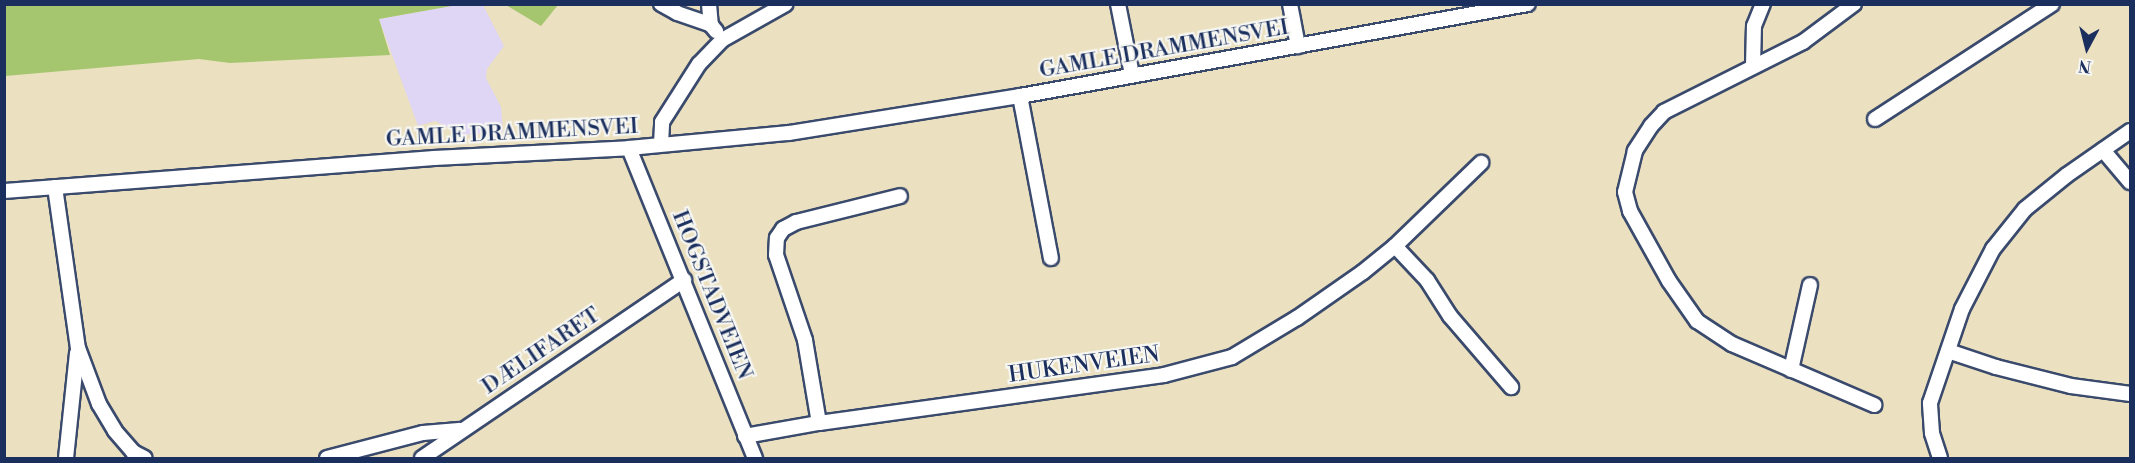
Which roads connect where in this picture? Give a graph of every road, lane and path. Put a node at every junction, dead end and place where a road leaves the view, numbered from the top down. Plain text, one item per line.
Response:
1 (661, 4) edge
2 (708, 4) edge
3 (786, 4) edge
4 (1118, 4) edge
5 (1290, 4) edge
6 (1528, 4) edge
7 (1763, 4) edge
8 (1854, 4) edge
9 (2052, 4) edge
10 (711, 25) junction
11 (722, 40) junction
12 (1298, 46) junction
13 (1753, 66) junction
14 (1132, 75) junction
15 (1020, 96) junction
16 (1875, 119) dead end
17 (2130, 131) edge
18 (661, 144) junction
19 (629, 148) junction
20 (2103, 150) junction
21 (1481, 163) dead end
22 (2130, 182) edge
23 (55, 187) junction
24 (4, 191) edge
25 (900, 196) dead end
26 (1395, 246) junction
27 (1052, 258) dead end
28 (684, 280) junction
29 (1810, 285) dead end
30 (78, 348) junction
31 (1948, 351) junction
32 (1791, 370) junction
33 (1511, 387) dead end
34 (2130, 394) edge
35 (1874, 405) dead end
36 (819, 423) junction
37 (460, 430) junction
38 (746, 436) junction
39 (66, 459) edge
40 (145, 459) edge
41 (327, 459) edge
42 (423, 459) edge
43 (755, 459) edge
44 (1940, 459) edge

1 - 10 street
2 - 10 street
3 - 11 street
4 - 14 street
5 - 12 street
6 - 12 street, GAMLE DRAMMENSVEI
7 - 13 street
8 - 13 street
9 - 16 street
10 - 11 street
11 - 18 street
12 - 14 street, GAMLE DRAMMENSVEI
13 - 32 street
14 - 15 street, GAMLE DRAMMENSVEI
15 - 18 street, GAMLE DRAMMENSVEI
15 - 27 street, GAMLE DRAMMENSVEI
17 - 20 street
18 - 19 street, GAMLE DRAMMENSVEI
19 - 23 street, GAMLE DRAMMENSVEI
19 - 28 street, HOGSTADVEIEN
20 - 22 street
20 - 31 street
21 - 26 street, HUKENVEIEN
23 - 24 street, GAMLE DRAMMENSVEI
23 - 30 street
25 - 36 street
26 - 33 street
26 - 36 street, HUKENVEIEN
28 - 37 street, DÆLIFARET
28 - 38 street, HOGSTADVEIEN
29 - 32 street
30 - 39 street
30 - 40 street
31 - 34 street
31 - 44 street
32 - 35 street
36 - 38 street, HUKENVEIEN
37 - 41 street
37 - 42 street, DÆLIFARET
38 - 43 street, HOGSTADVEIEN

